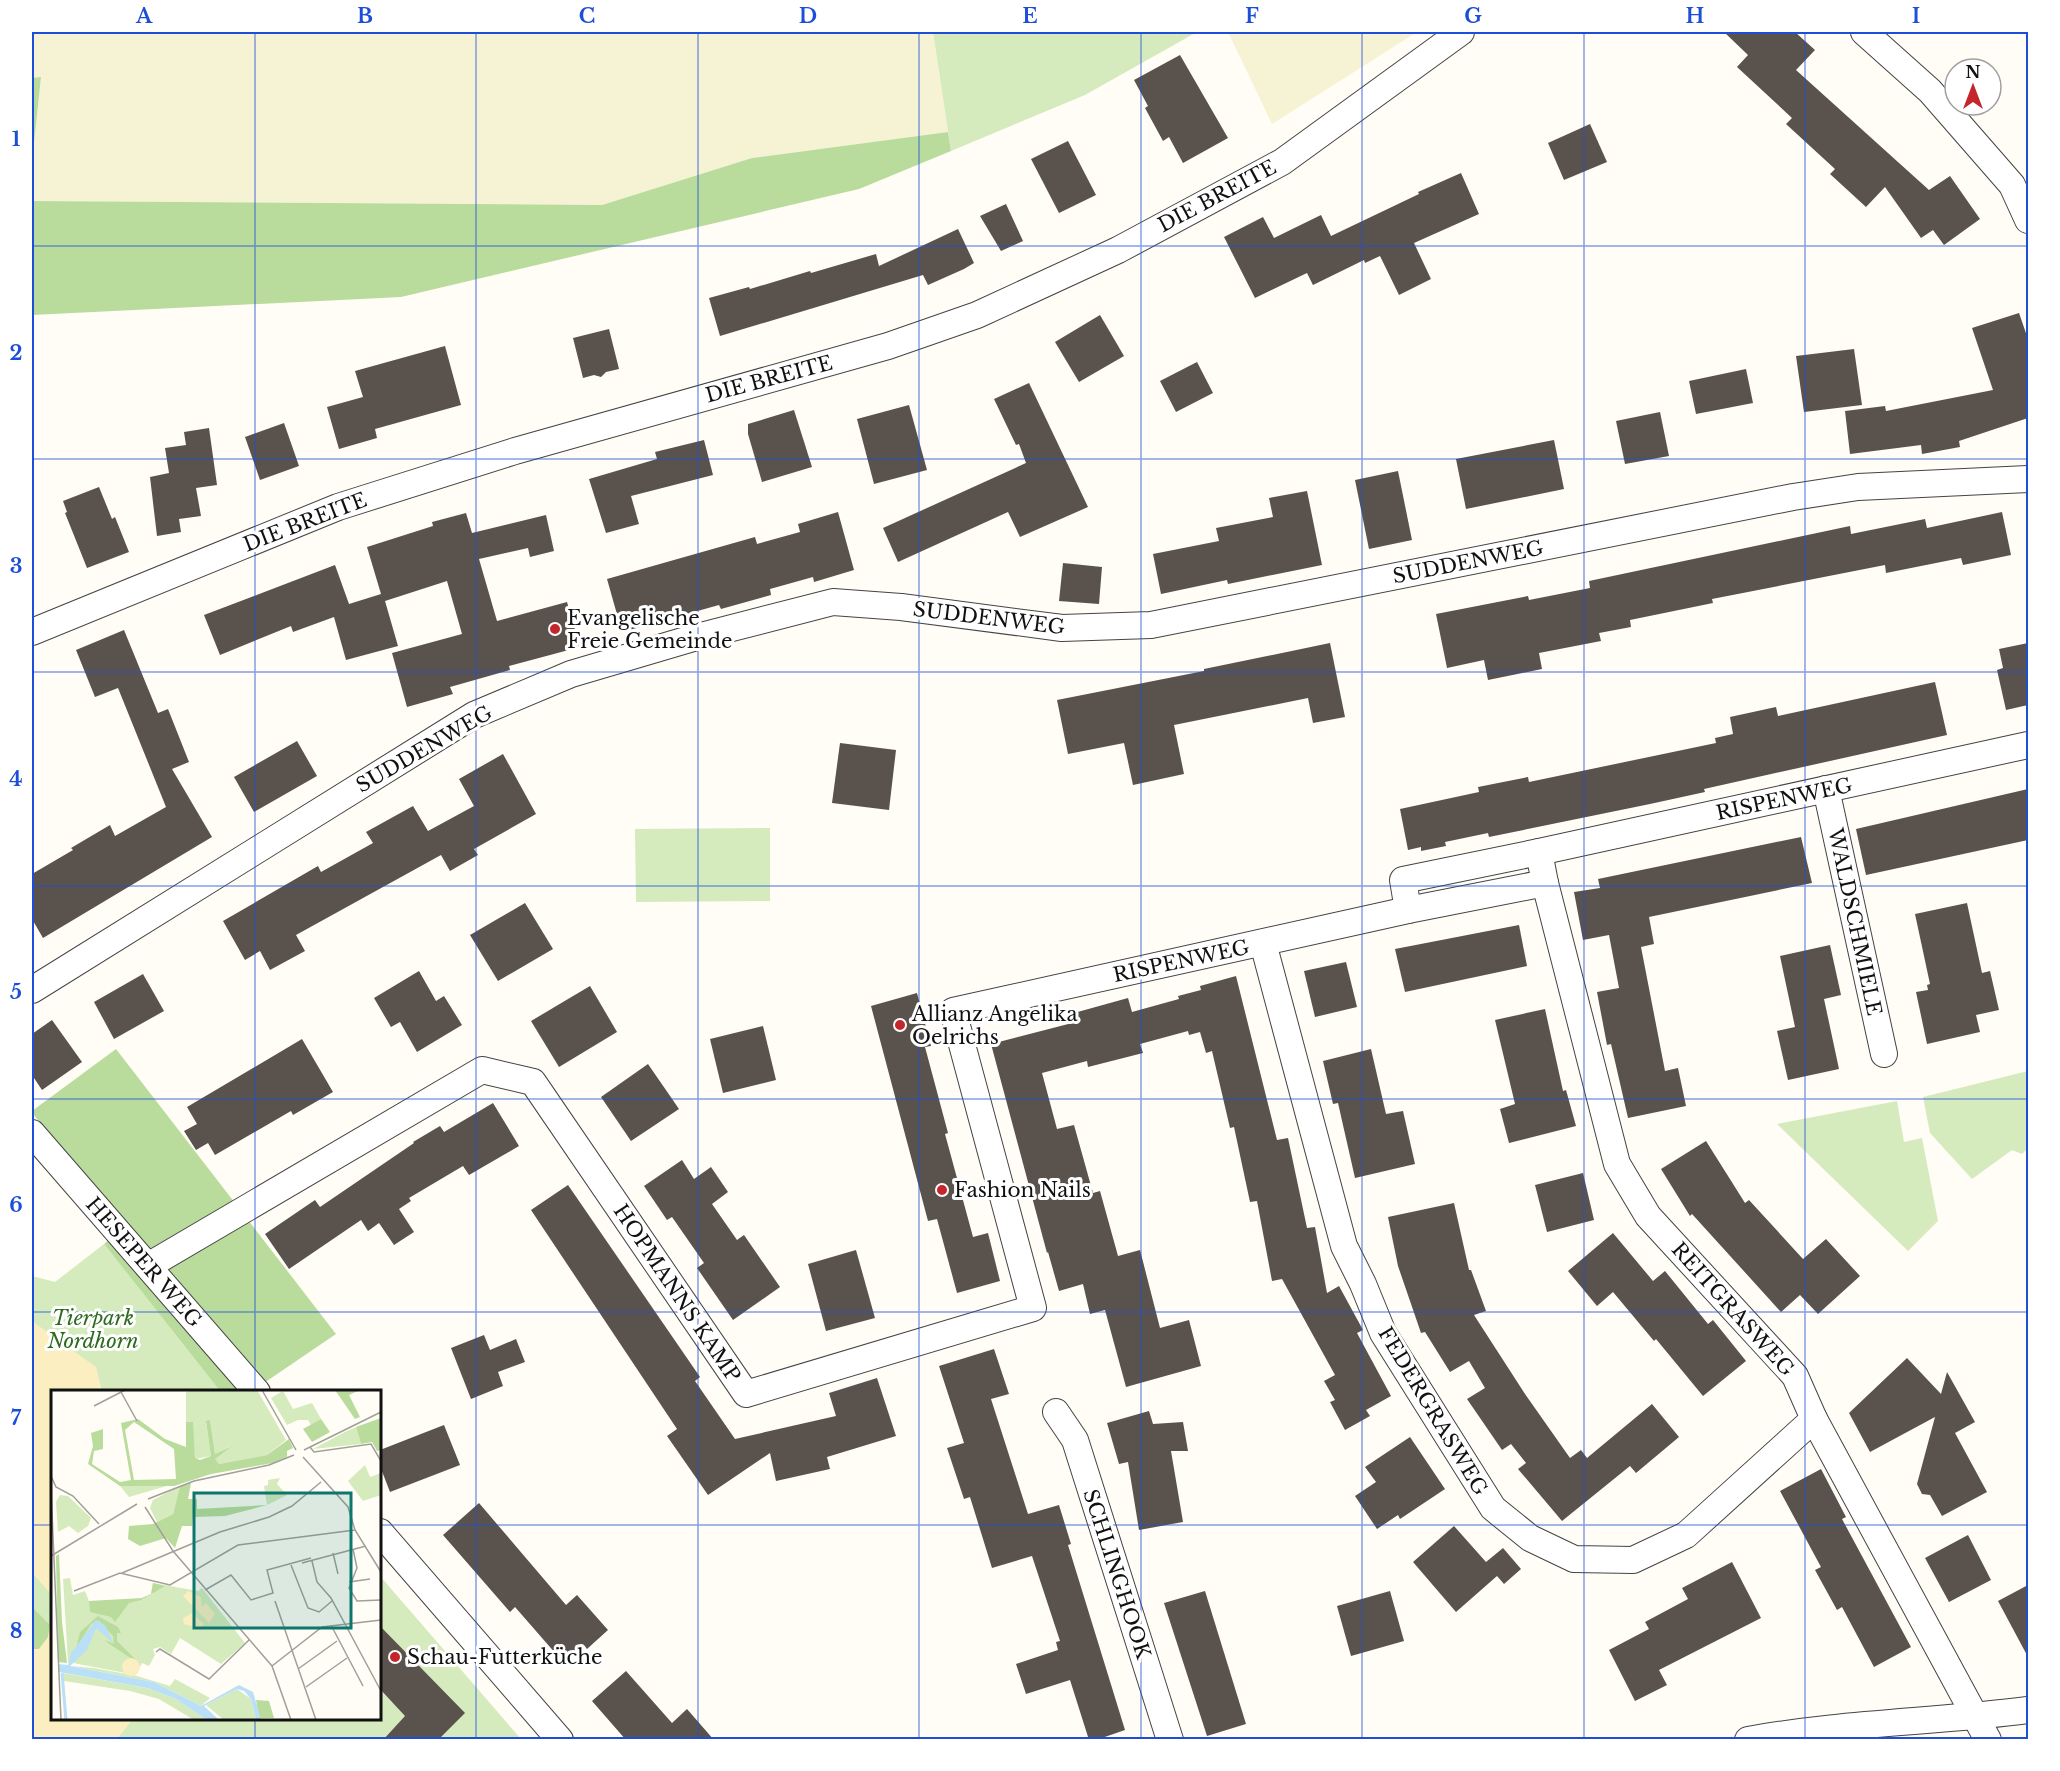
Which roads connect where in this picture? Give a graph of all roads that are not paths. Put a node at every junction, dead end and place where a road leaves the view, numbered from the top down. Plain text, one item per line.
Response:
1 (1461, 32) edge
2 (1864, 32) edge
3 (2028, 220) edge
4 (2028, 479) edge
5 (32, 632) edge
6 (2028, 745) edge
7 (1826, 789) junction
8 (1539, 852) junction
9 (1545, 883) junction
10 (1408, 910) junction
11 (1263, 944) junction
12 (32, 990) edge
13 (953, 1011) joint
14 (1884, 1054) dead end
15 (32, 1133) edge
16 (148, 1266) junction
17 (255, 1390) edge
18 (1056, 1412) dead end
19 (1814, 1419) junction
20 (381, 1533) edge
21 (2028, 1710) edge
22 (1976, 1716) junction
23 (1792, 1736) edge
24 (560, 1740) edge
25 (1170, 1740) edge
26 (1748, 1740) edge
27 (1988, 1740) edge

1 - 5 street, DIE BREITE
2 - 3 street
4 - 12 street, SUDDENWEG
6 - 7 street, RISPENWEG
7 - 8 street, RISPENWEG
7 - 14 street, WALDSCHMIELE
8 - 9 street
8 - 10 street, RISPENWEG
9 - 10 street, RISPENWEG
9 - 19 street, REITGRASWEG
10 - 11 street, RISPENWEG
11 - 13 street, RISPENWEG
11 - 19 street, FEDERGRASWEG
13 - 16 street, HOPMANNS KAMP
15 - 16 street, HESEPER WEG
16 - 17 street, HESEPER WEG
18 - 25 street, SCHLINGHOOK
19 - 22 street, REITGRASWEG
20 - 24 street
21 - 22 street
22 - 23 street
22 - 27 street, REITGRASWEG
23 - 26 street

